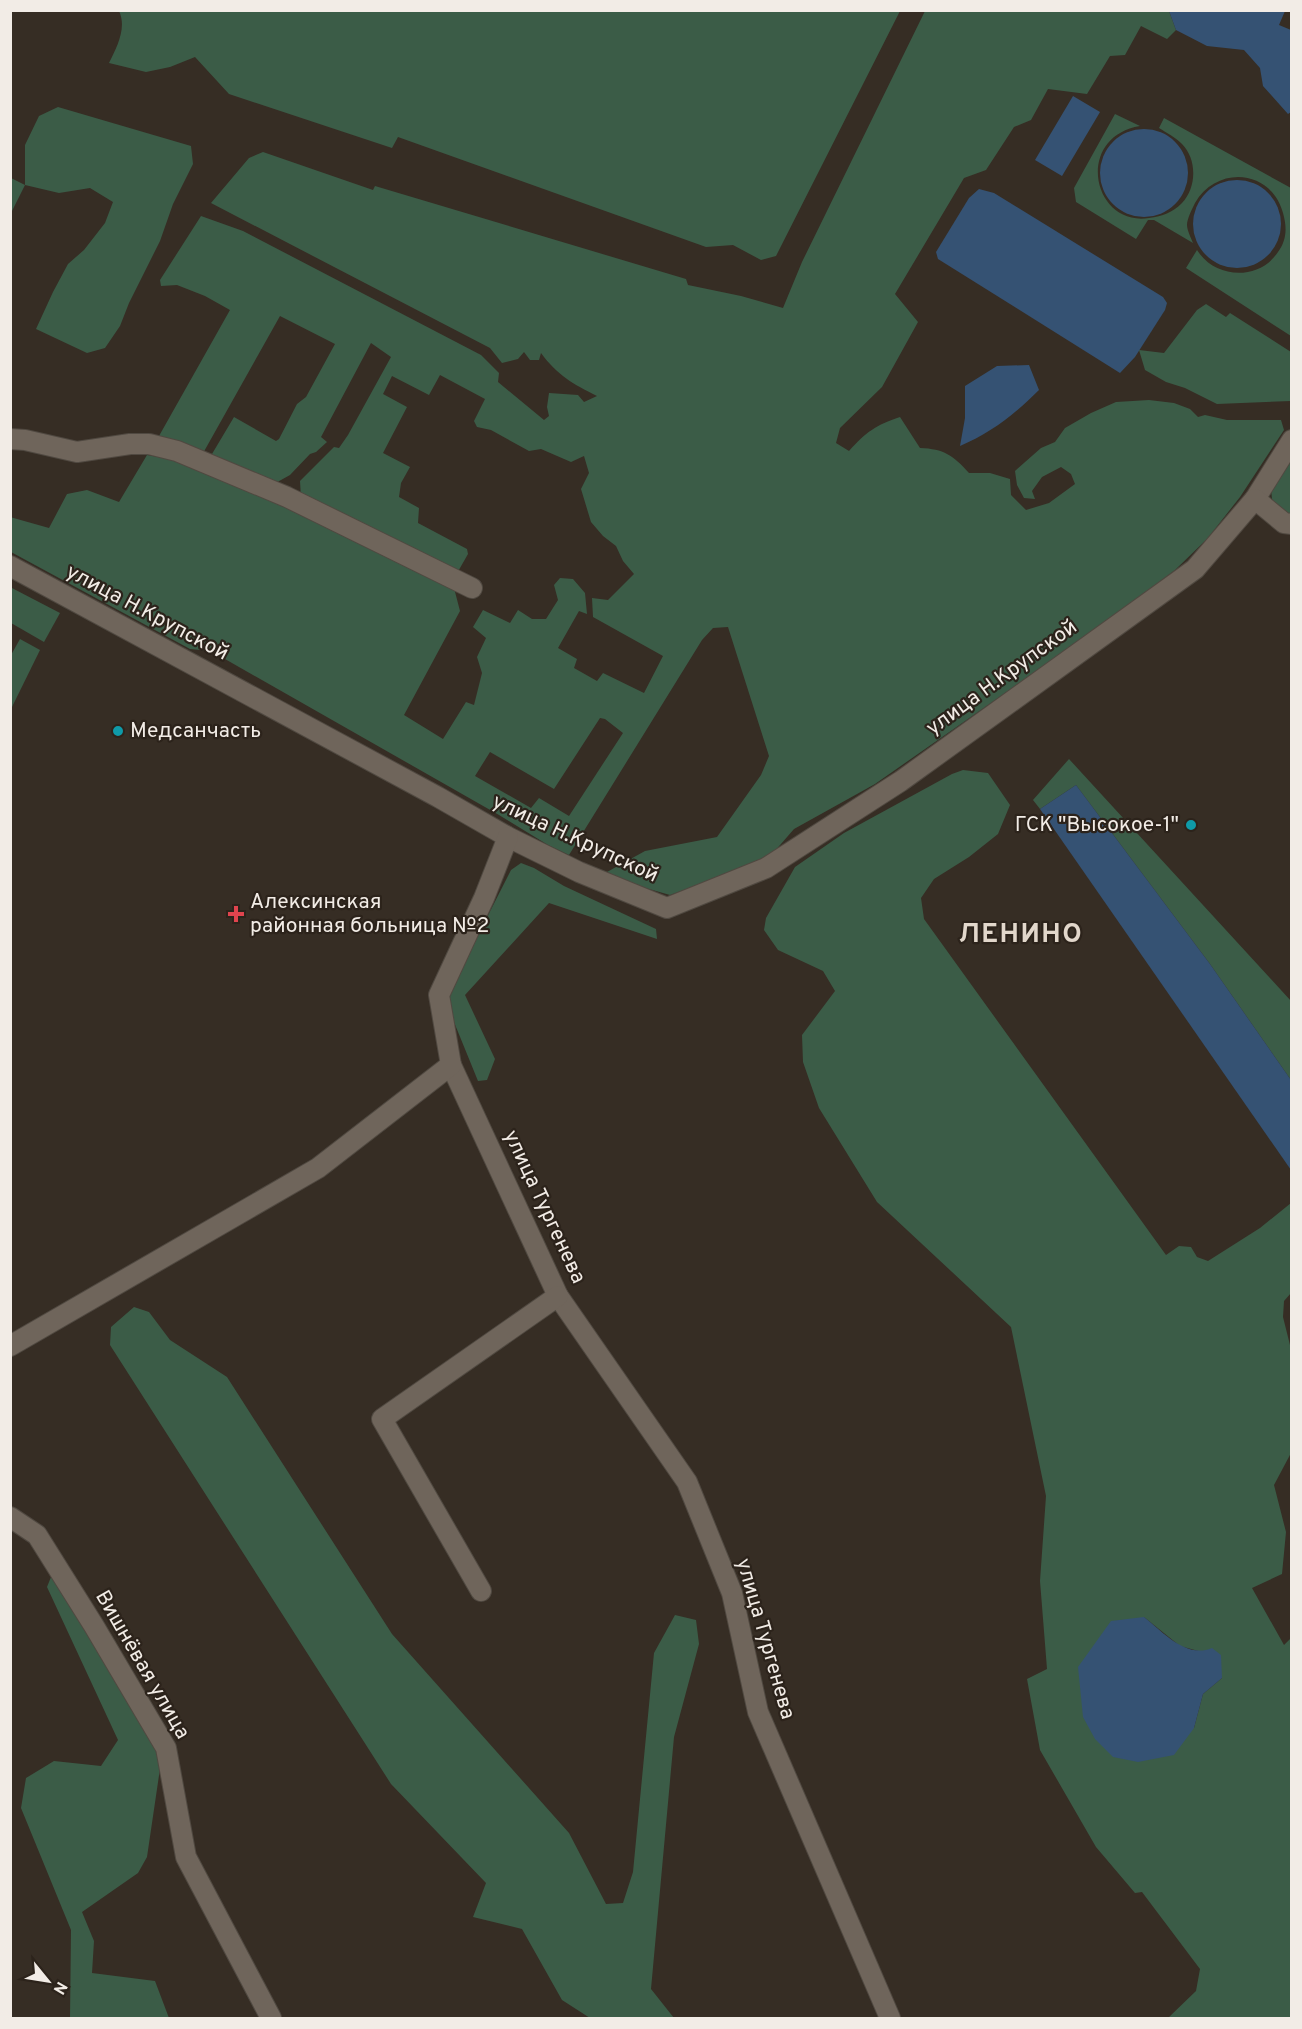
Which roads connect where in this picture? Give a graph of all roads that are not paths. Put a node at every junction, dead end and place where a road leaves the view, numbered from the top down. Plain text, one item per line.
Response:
1 (10, 439) edge
2 (1292, 440) edge
3 (1255, 499) junction
4 (1292, 524) edge
5 (10, 566) edge
6 (472, 588) dead end
7 (508, 837) junction
8 (451, 1065) junction
9 (558, 1296) junction
10 (10, 1346) edge
11 (10, 1517) edge
12 (481, 1591) dead end
13 (271, 2019) edge
14 (890, 2019) edge

1 - 6 street
2 - 3 street, улица Н.Крупской
3 - 4 street
3 - 7 street, улица Н.Крупской
5 - 7 street, улица Н.Крупской
7 - 8 street, улица Тургенева
8 - 9 street, улица Тургенева
8 - 10 street
9 - 12 street
9 - 14 street, улица Тургенева
11 - 13 street, Вишнёвая улица

